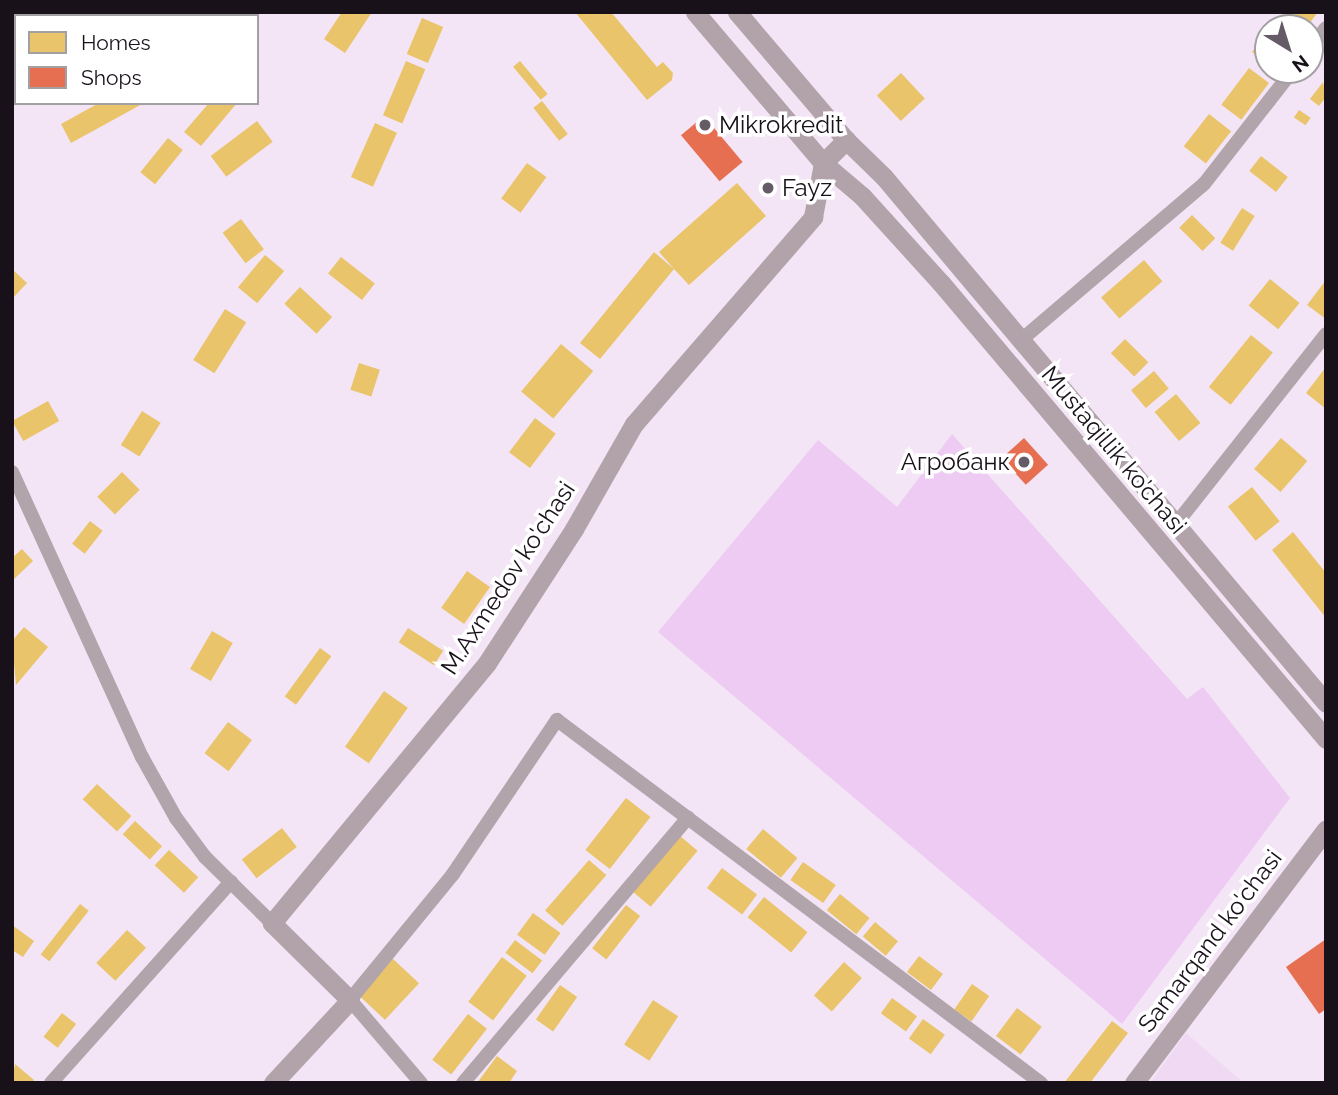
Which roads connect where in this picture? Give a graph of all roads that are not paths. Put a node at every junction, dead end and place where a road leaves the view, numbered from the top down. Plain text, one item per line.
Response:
1 (695, 12) edge
2 (737, 12) edge
3 (1282, 84) edge
4 (846, 140) junction
5 (823, 163) junction
6 (1326, 334) edge
7 (1020, 341) junction
8 (12, 472) edge
9 (1176, 524) junction
10 (1326, 703) edge
11 (1326, 739) edge
12 (688, 818) junction
13 (1326, 830) edge
14 (231, 882) junction
15 (272, 923) junction
16 (345, 995) junction
17 (51, 1083) edge
18 (273, 1083) edge
19 (421, 1083) edge
20 (463, 1083) edge
21 (1041, 1083) edge
22 (1134, 1083) edge

1 - 5 street
2 - 4 street
3 - 7 street
4 - 5 street
4 - 7 street, Mustaqillik ko’chasi
5 - 11 street, Mustaqillik ko’chasi
5 - 15 street, M.Axmedov ko'chasi
6 - 9 street
7 - 9 street, Mustaqillik ko’chasi
8 - 14 street
9 - 10 street, Mustaqillik ko’chasi
12 - 16 street
12 - 20 street
12 - 21 street
13 - 22 street, Samarqand ko'chasi
14 - 15 street
14 - 17 street
15 - 16 street
16 - 18 street
16 - 19 street

